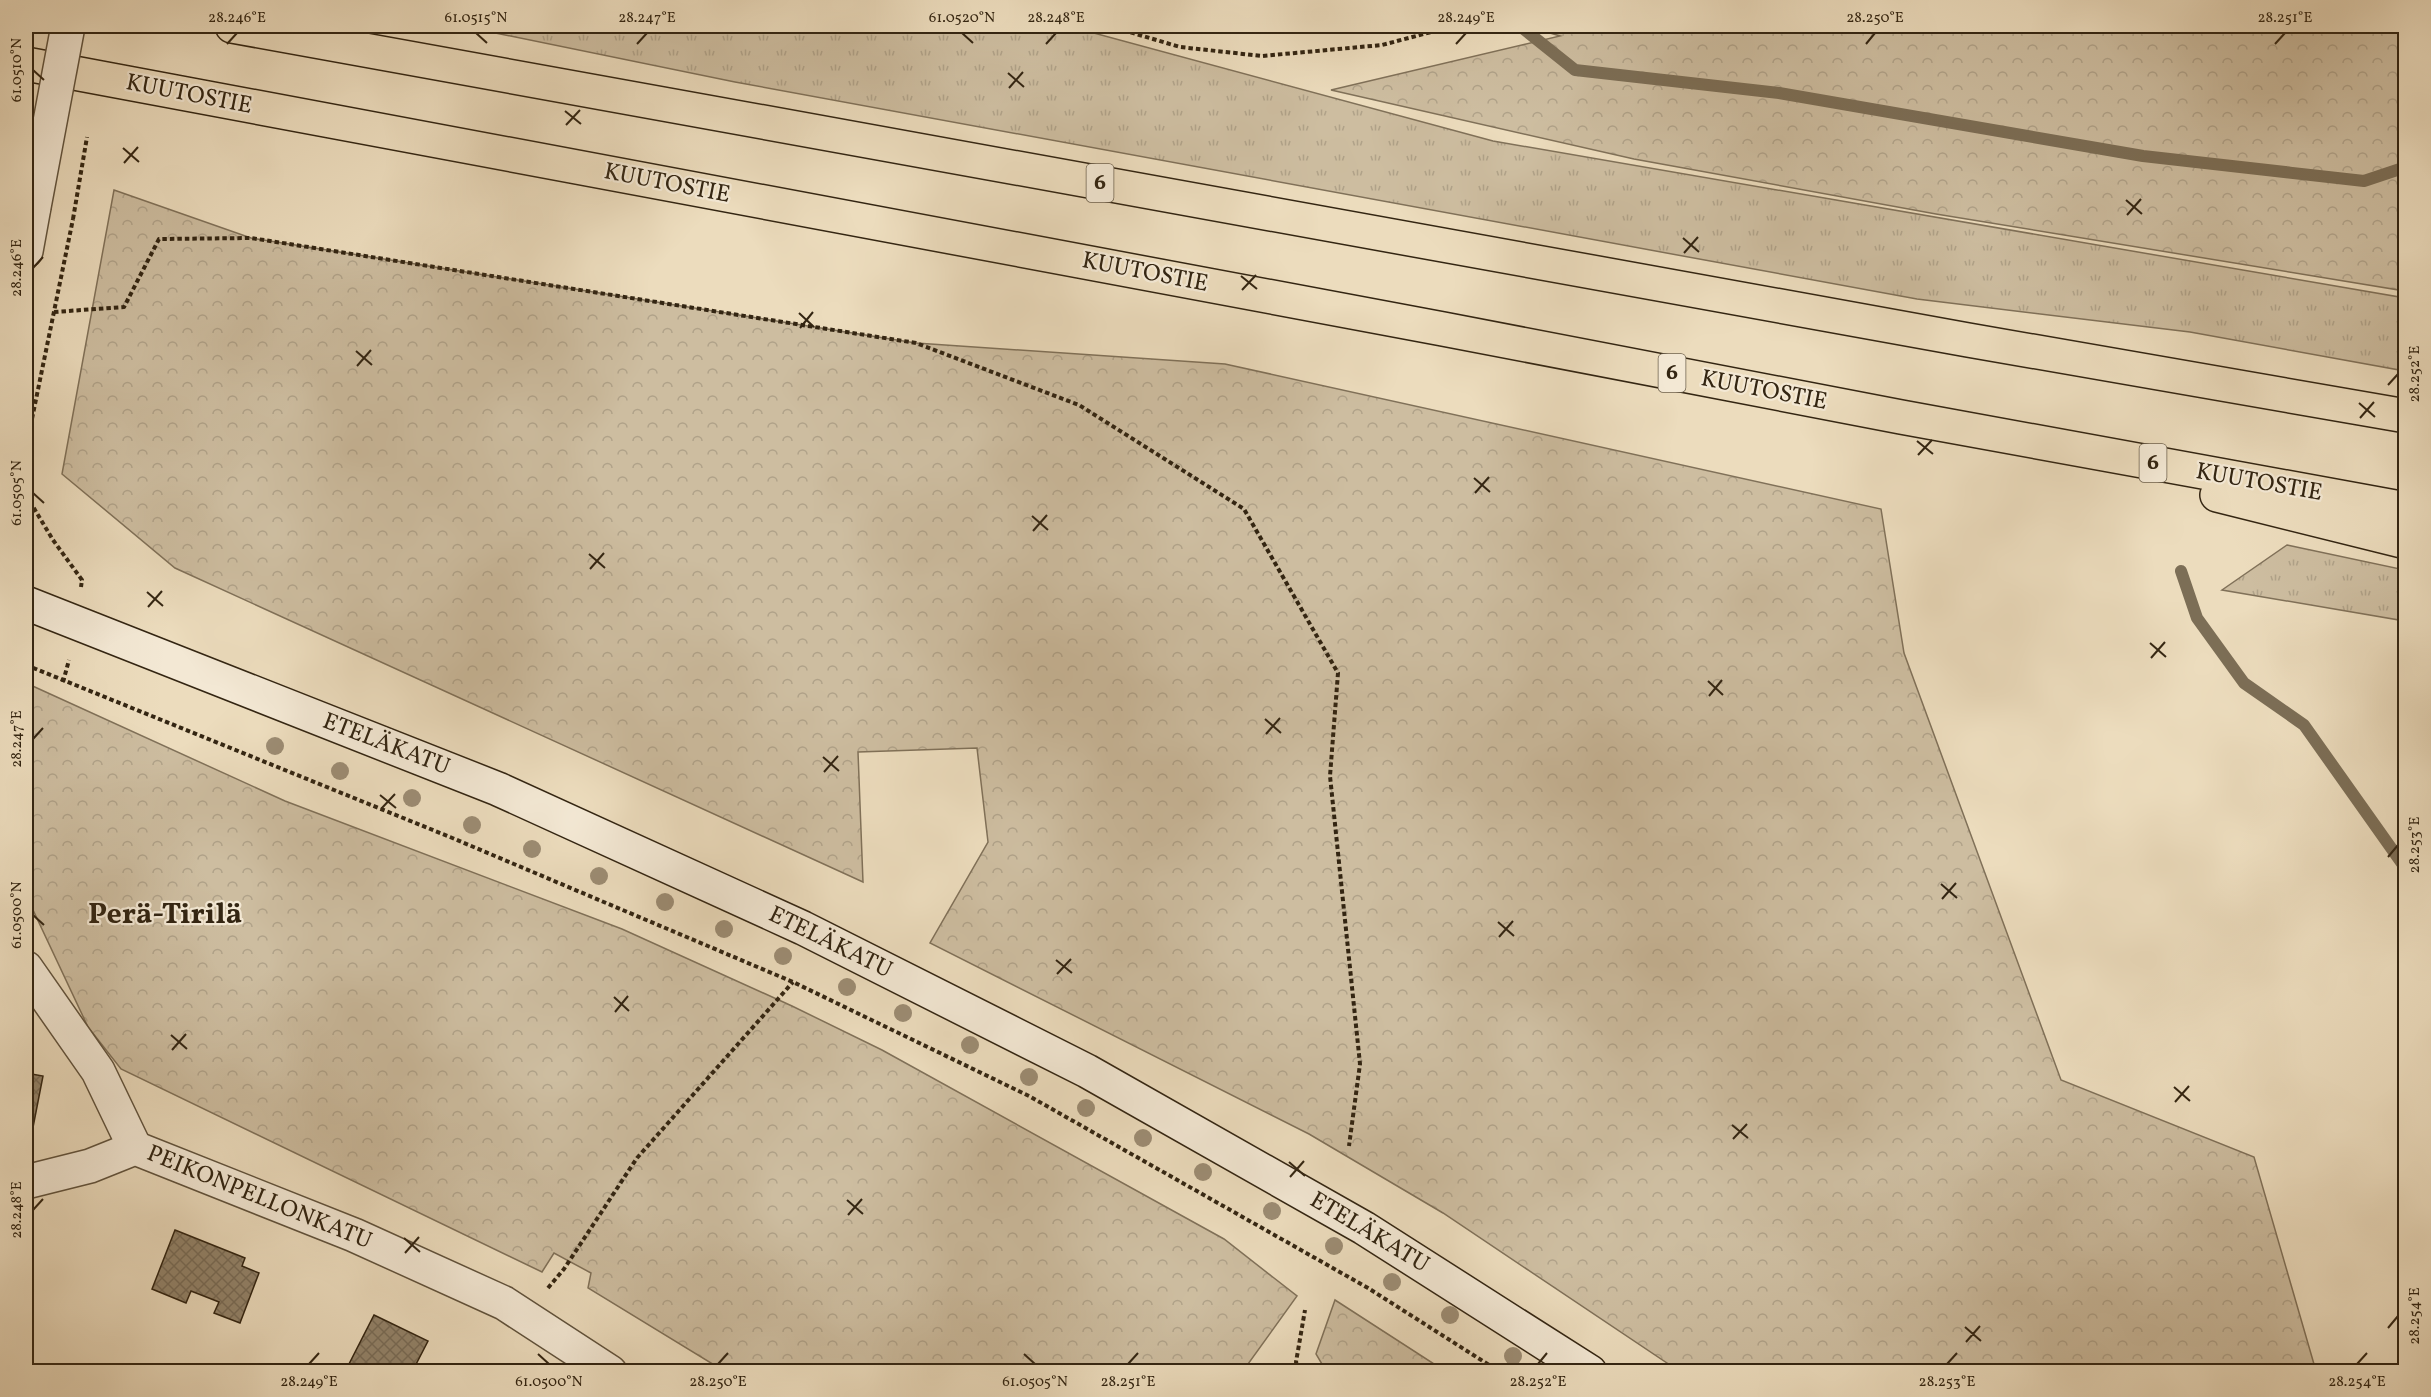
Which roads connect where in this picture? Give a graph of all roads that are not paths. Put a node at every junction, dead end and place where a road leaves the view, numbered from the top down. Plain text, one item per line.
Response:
1 (68, 26) edge
2 (232, 26) edge
3 (26, 64) edge
4 (26, 251) edge
5 (2406, 416) edge
6 (1900, 417) junction
7 (2406, 509) edge
8 (2406, 542) edge
9 (26, 603) edge
10 (26, 968) edge
11 (135, 1148) junction
12 (26, 1182) edge
13 (610, 1371) edge
14 (1590, 1371) edge

1 - 4 main road, bridge
2 - 5 highway, 6
3 - 6 highway, KUUTOSTIE / 6
6 - 7 highway, KUUTOSTIE / 6
6 - 8 highway
9 - 14 main road, ETELÄKATU
10 - 11 main road
11 - 12 main road, PEIKONPELLONKATU
11 - 13 main road, PEIKONPELLONKATU

